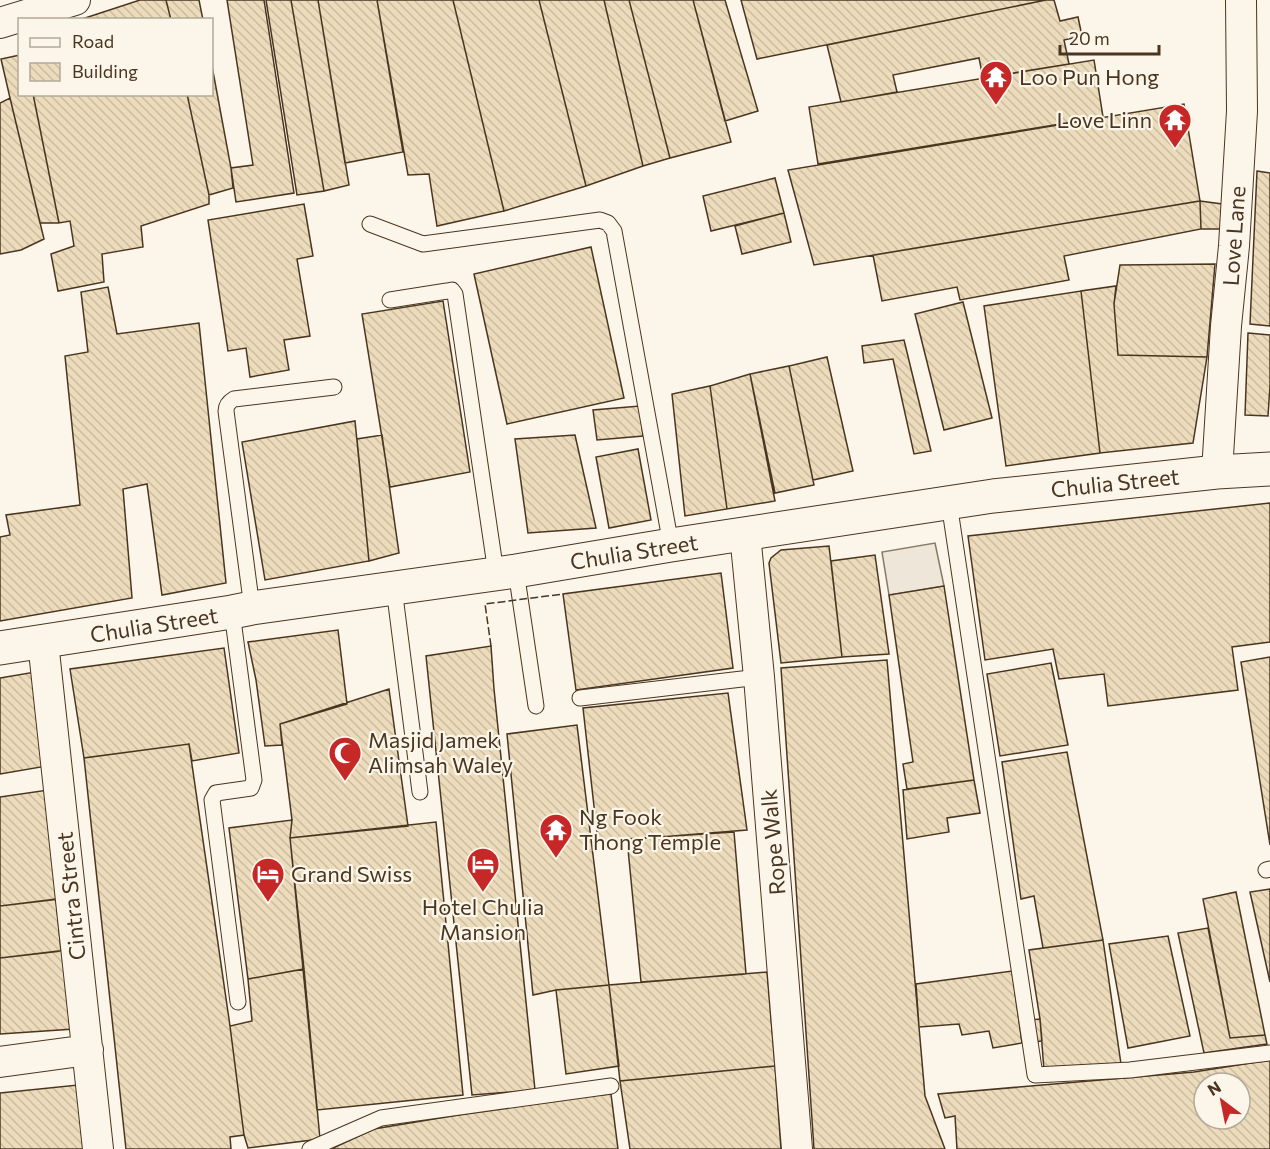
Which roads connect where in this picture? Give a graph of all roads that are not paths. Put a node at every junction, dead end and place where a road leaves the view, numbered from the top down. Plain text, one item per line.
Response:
1 (75, 0) edge
2 (1241, 0) edge
3 (0, 23) edge
4 (370, 224) dead end
5 (390, 300) dead end
6 (334, 387) dead end
7 (1270, 469) edge
8 (1217, 472) junction
9 (949, 502) junction
10 (745, 534) junction
11 (671, 545) junction
12 (506, 572) junction
13 (394, 588) junction
14 (242, 610) junction
15 (43, 642) junction
16 (0, 648) edge
17 (759, 677) junction
18 (580, 698) dead end
19 (536, 706) dead end
20 (420, 792) dead end
21 (238, 1002) dead end
22 (88, 1050) junction
23 (1270, 1053) edge
24 (0, 1062) edge
25 (611, 1086) dead end
26 (98, 1149) edge
27 (310, 1149) edge
28 (797, 1149) edge

1 - 3 street
2 - 8 street, Love Lane
4 - 11 lane
5 - 12 lane
6 - 14 lane
7 - 8 main road, Chulia Street
8 - 9 main road, Chulia Street
9 - 10 main road, Chulia Street
9 - 23 lane
10 - 11 main road, Chulia Street
10 - 17 street, Rope Walk
11 - 12 main road, Chulia Street
12 - 13 main road, Chulia Street
12 - 19 lane
13 - 14 main road, Chulia Street
13 - 20 lane
14 - 15 main road, Chulia Street
14 - 21 lane
15 - 16 main road, Chulia Street
15 - 22 street, Cintra Street
17 - 18 lane
17 - 28 street, Rope Walk
22 - 24 street
22 - 26 street, Cintra Street
25 - 27 lane

